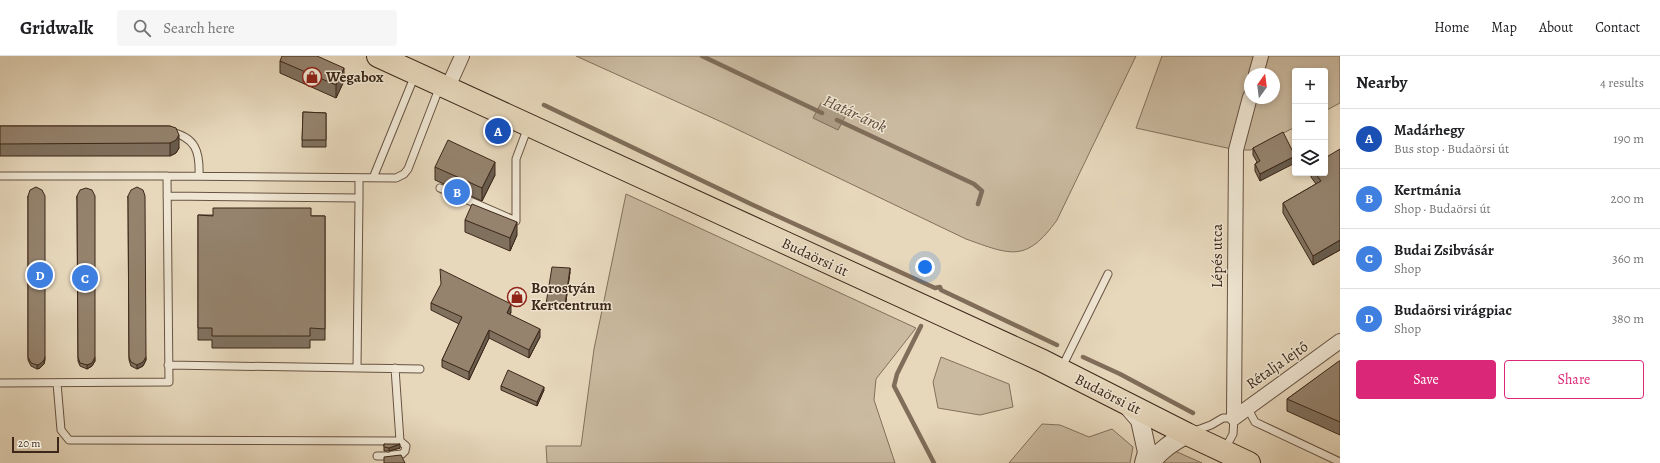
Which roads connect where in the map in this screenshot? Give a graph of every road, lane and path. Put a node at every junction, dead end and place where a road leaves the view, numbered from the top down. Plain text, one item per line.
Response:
1 (378, 56) edge
2 (1261, 56) edge
3 (460, 61) edge
4 (1258, 68) edge
5 (415, 73) junction
6 (444, 86) junction
7 (1248, 104) edge
8 (529, 125) junction
9 (159, 132) edge
10 (0, 176) edge
11 (167, 176) junction
12 (200, 176) junction
13 (359, 178) junction
14 (374, 178) junction
15 (440, 188) dead end
16 (167, 196) junction
17 (359, 198) junction
18 (1108, 274) dead end
19 (1340, 341) edge
20 (168, 365) junction
21 (357, 368) junction
22 (395, 368) junction
23 (420, 369) dead end
24 (1061, 370) junction
25 (0, 383) edge
26 (57, 383) junction
27 (1124, 401) junction
28 (1247, 408) junction
29 (1234, 418) junction
30 (1187, 434) junction
31 (400, 441) junction
32 (1224, 451) junction
33 (377, 456) dead end
34 (1340, 462) edge
35 (1144, 463) edge
36 (1151, 463) edge
37 (1249, 463) edge

1 - 5 main road, Budaörsi út
2 - 4 street
3 - 6 street
5 - 6 main road, Budaörsi út
5 - 14 lane
6 - 8 main road, Budaörsi út
6 - 14 lane
7 - 29 street, Lépés utca
8 - 15 lane
8 - 24 main road, Budaörsi út
9 - 12 lane
10 - 11 lane
11 - 12 lane
11 - 16 lane
12 - 13 lane
13 - 14 lane
13 - 17 lane
16 - 17 lane
16 - 20 lane
17 - 21 lane
18 - 24 lane
19 - 28 street, Rétalja lejtő
20 - 21 lane
20 - 26 lane
21 - 22 lane
22 - 23 lane
22 - 31 lane
24 - 27 main road, Budaörsi út
25 - 26 lane
26 - 31 lane
27 - 30 main road, Budaörsi út
27 - 35 street
28 - 29 street, Rétalja lejtő
28 - 34 lane
29 - 30 lane
29 - 32 lane
30 - 32 main road, Budaörsi út
30 - 36 street
31 - 33 lane
32 - 37 main road, Budaörsi út

